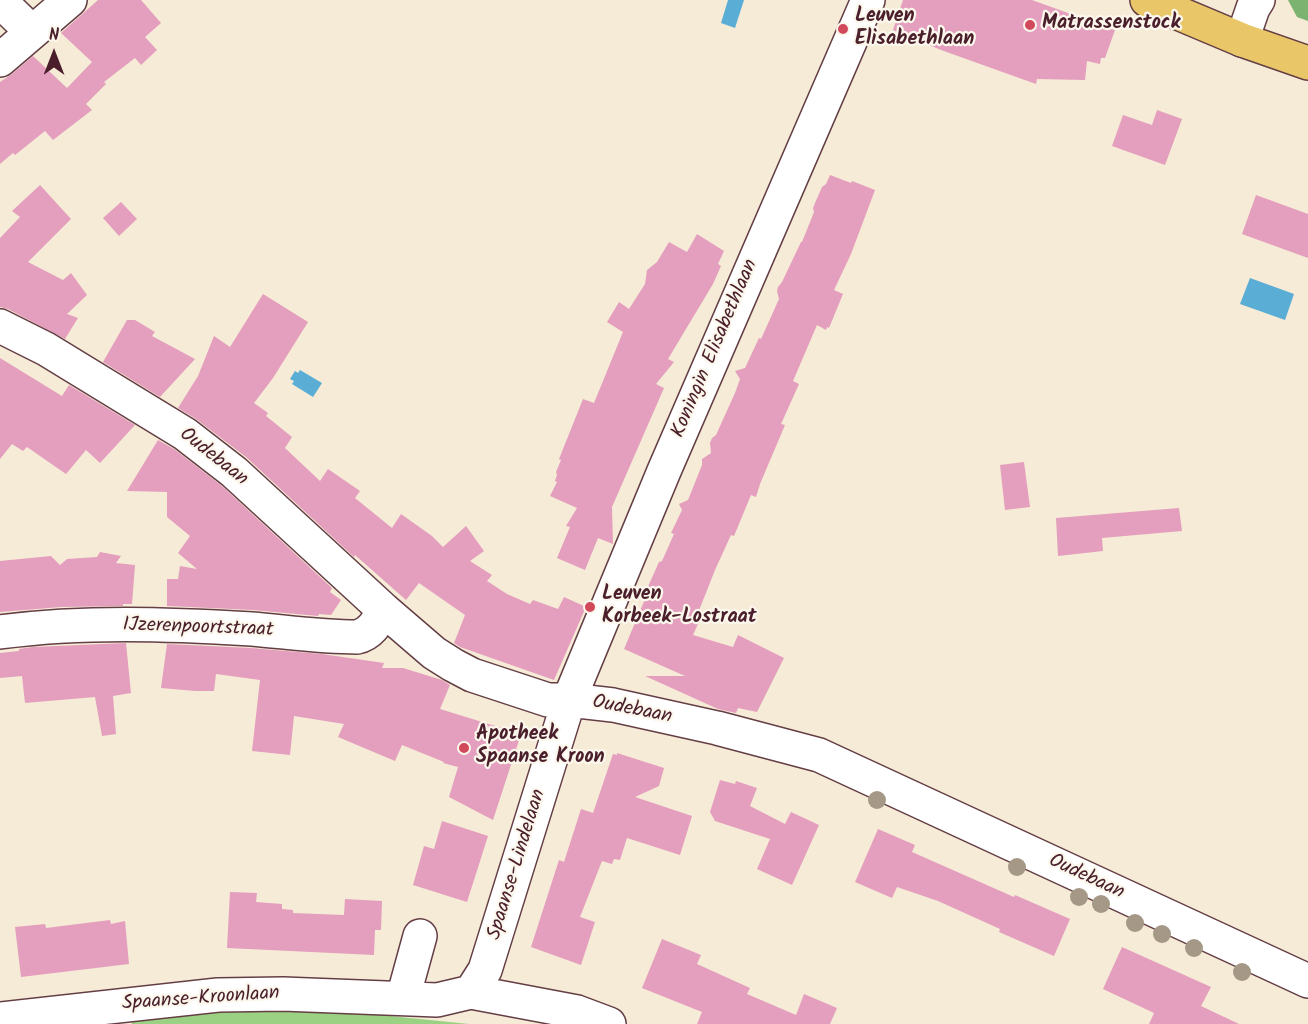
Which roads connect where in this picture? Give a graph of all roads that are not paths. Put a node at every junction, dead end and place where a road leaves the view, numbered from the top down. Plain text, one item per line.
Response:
1 (70, 0) edge
2 (868, 0) edge
3 (1147, 0) edge
4 (1258, 0) edge
5 (0, 1) edge
6 (32, 33) junction
7 (1242, 40) junction
8 (0, 60) edge
9 (1308, 63) edge
10 (11, 332) edge
11 (384, 610) junction
12 (0, 632) edge
13 (569, 700) junction
14 (420, 936) dead end
15 (1308, 981) edge
16 (471, 992) junction
17 (403, 998) junction
18 (0, 1019) edge
19 (609, 1024) edge

1 - 6 street
2 - 13 street, Koningin Elisabethlaan
3 - 7 main road
4 - 7 street
5 - 6 street
6 - 8 street
7 - 9 main road
10 - 11 street, Oudebaan
11 - 12 street, IJzerenpoortstraat
11 - 13 street, Oudebaan
13 - 15 street, Oudebaan
13 - 16 street, Spaanse-Lindelaan
14 - 17 street
16 - 17 street, Spaanse-Kroonlaan
16 - 19 street, Spaanse-Kroonlaan
17 - 18 street, Spaanse-Kroonlaan

